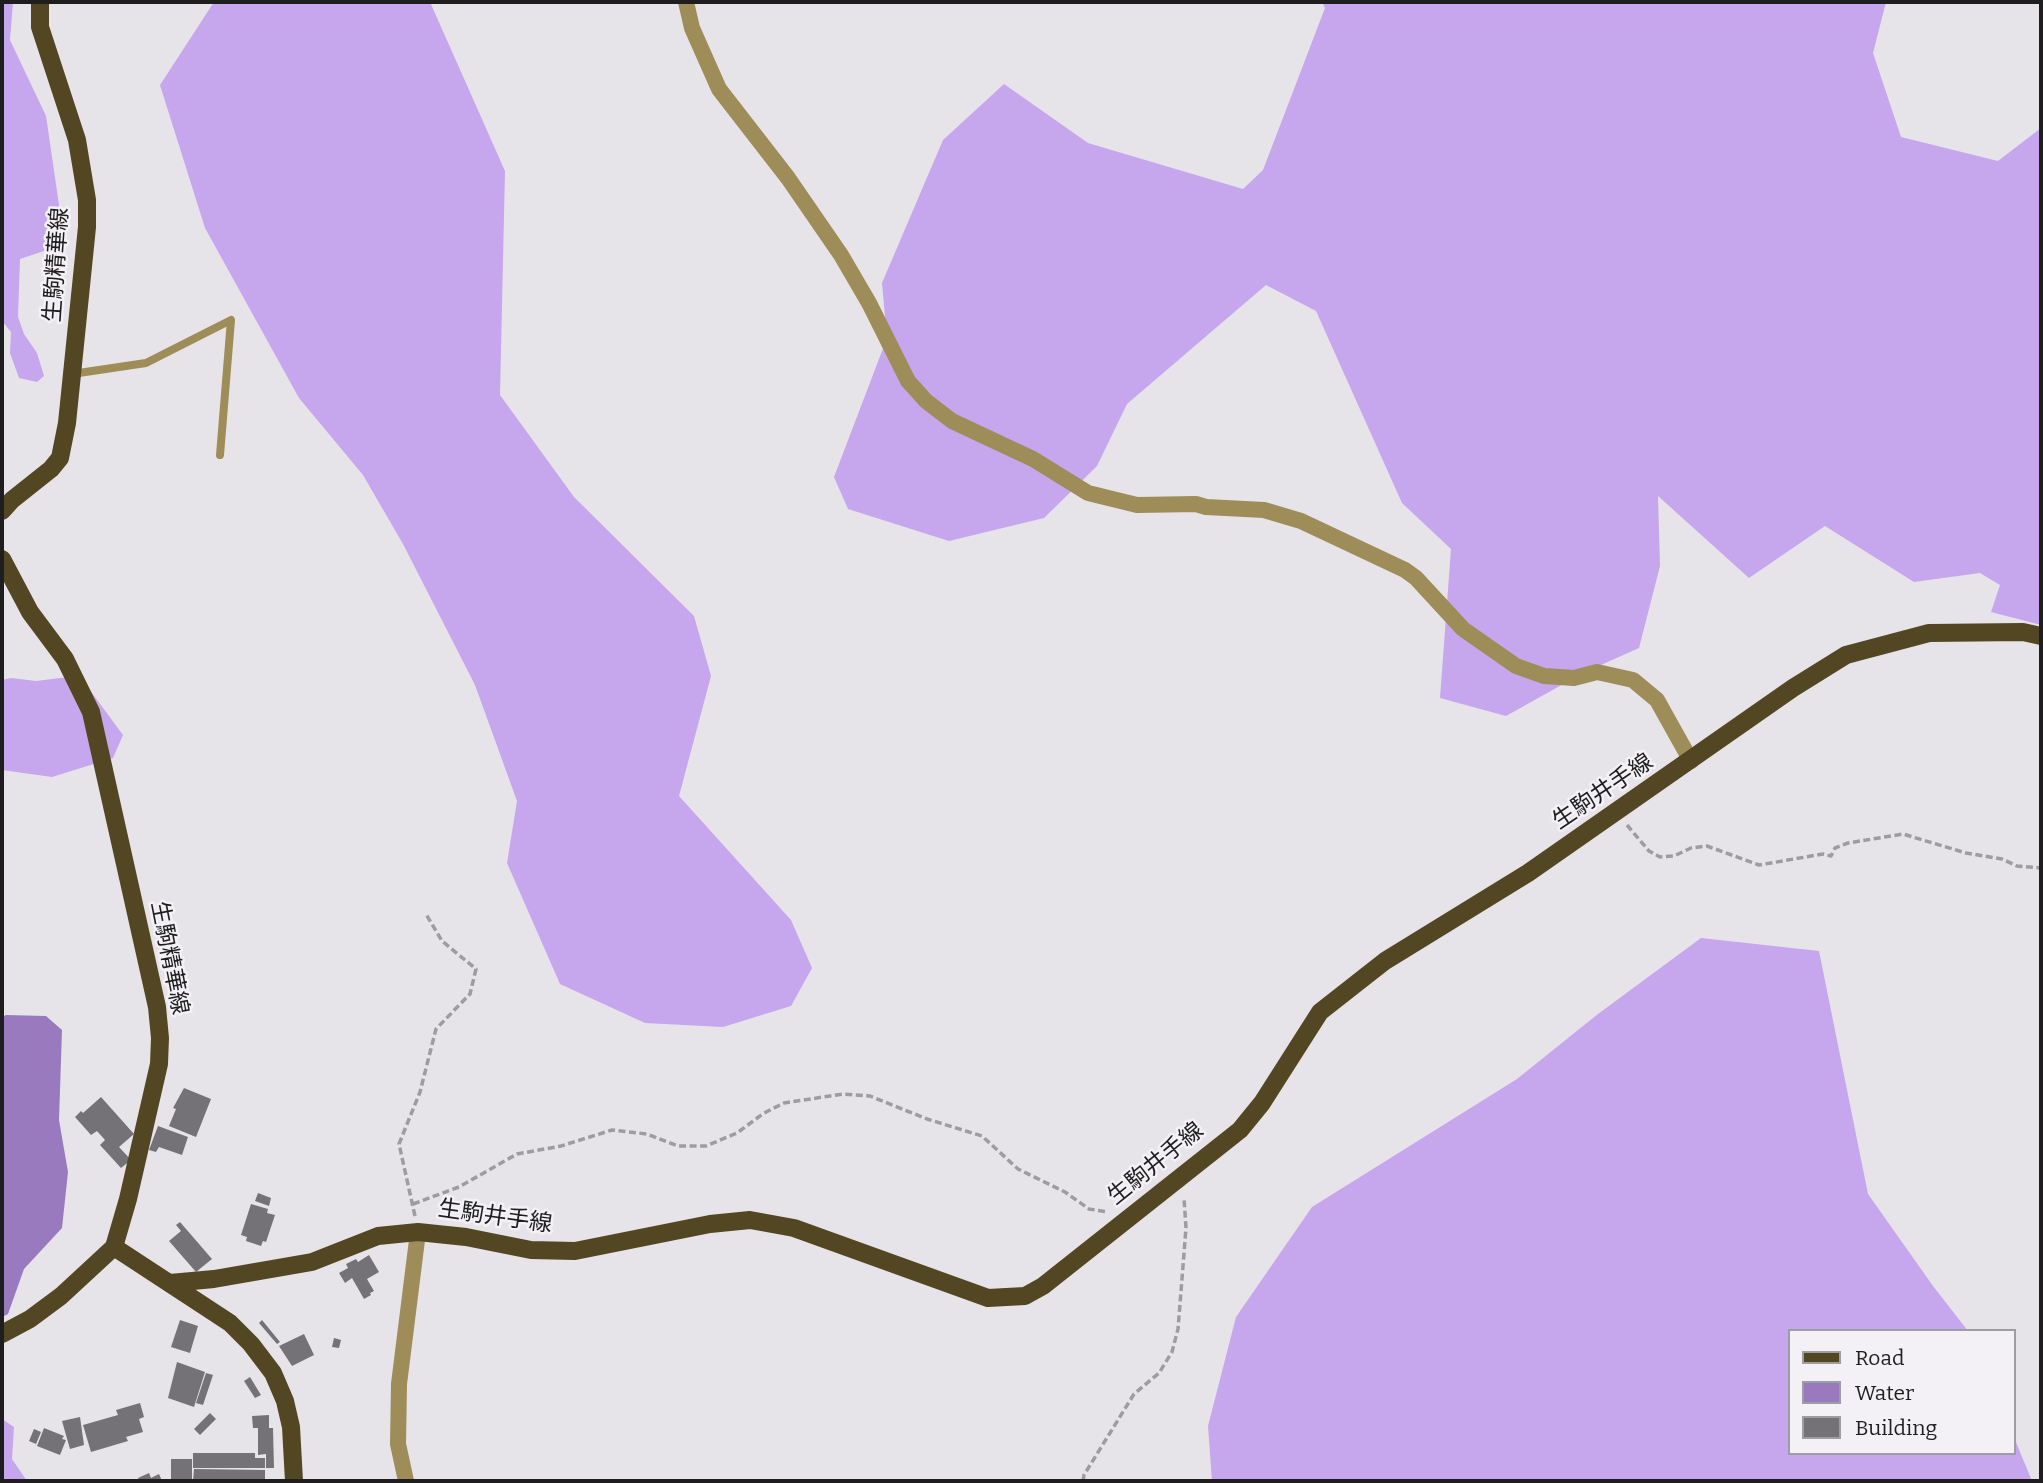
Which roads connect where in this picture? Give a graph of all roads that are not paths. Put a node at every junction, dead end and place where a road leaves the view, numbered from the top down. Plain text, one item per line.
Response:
1 (40, 2) edge
2 (686, 2) edge
3 (72, 374) junction
4 (220, 455) dead end
5 (5, 502) edge
6 (2, 559) edge
7 (2041, 636) edge
8 (1691, 761) junction
9 (418, 1231) junction
10 (114, 1248) junction
11 (170, 1283) junction
12 (2, 1334) edge
13 (294, 1481) edge
14 (405, 1481) edge

1 - 3 main road, 生駒精華線
2 - 8 street
3 - 4 lane
3 - 5 main road, 生駒精華線
6 - 10 main road, 生駒精華線
7 - 8 main road, 生駒井手線
8 - 9 main road, 生駒井手線
9 - 11 main road, 生駒井手線
9 - 14 street
10 - 11 main road
10 - 12 main road
11 - 13 main road

